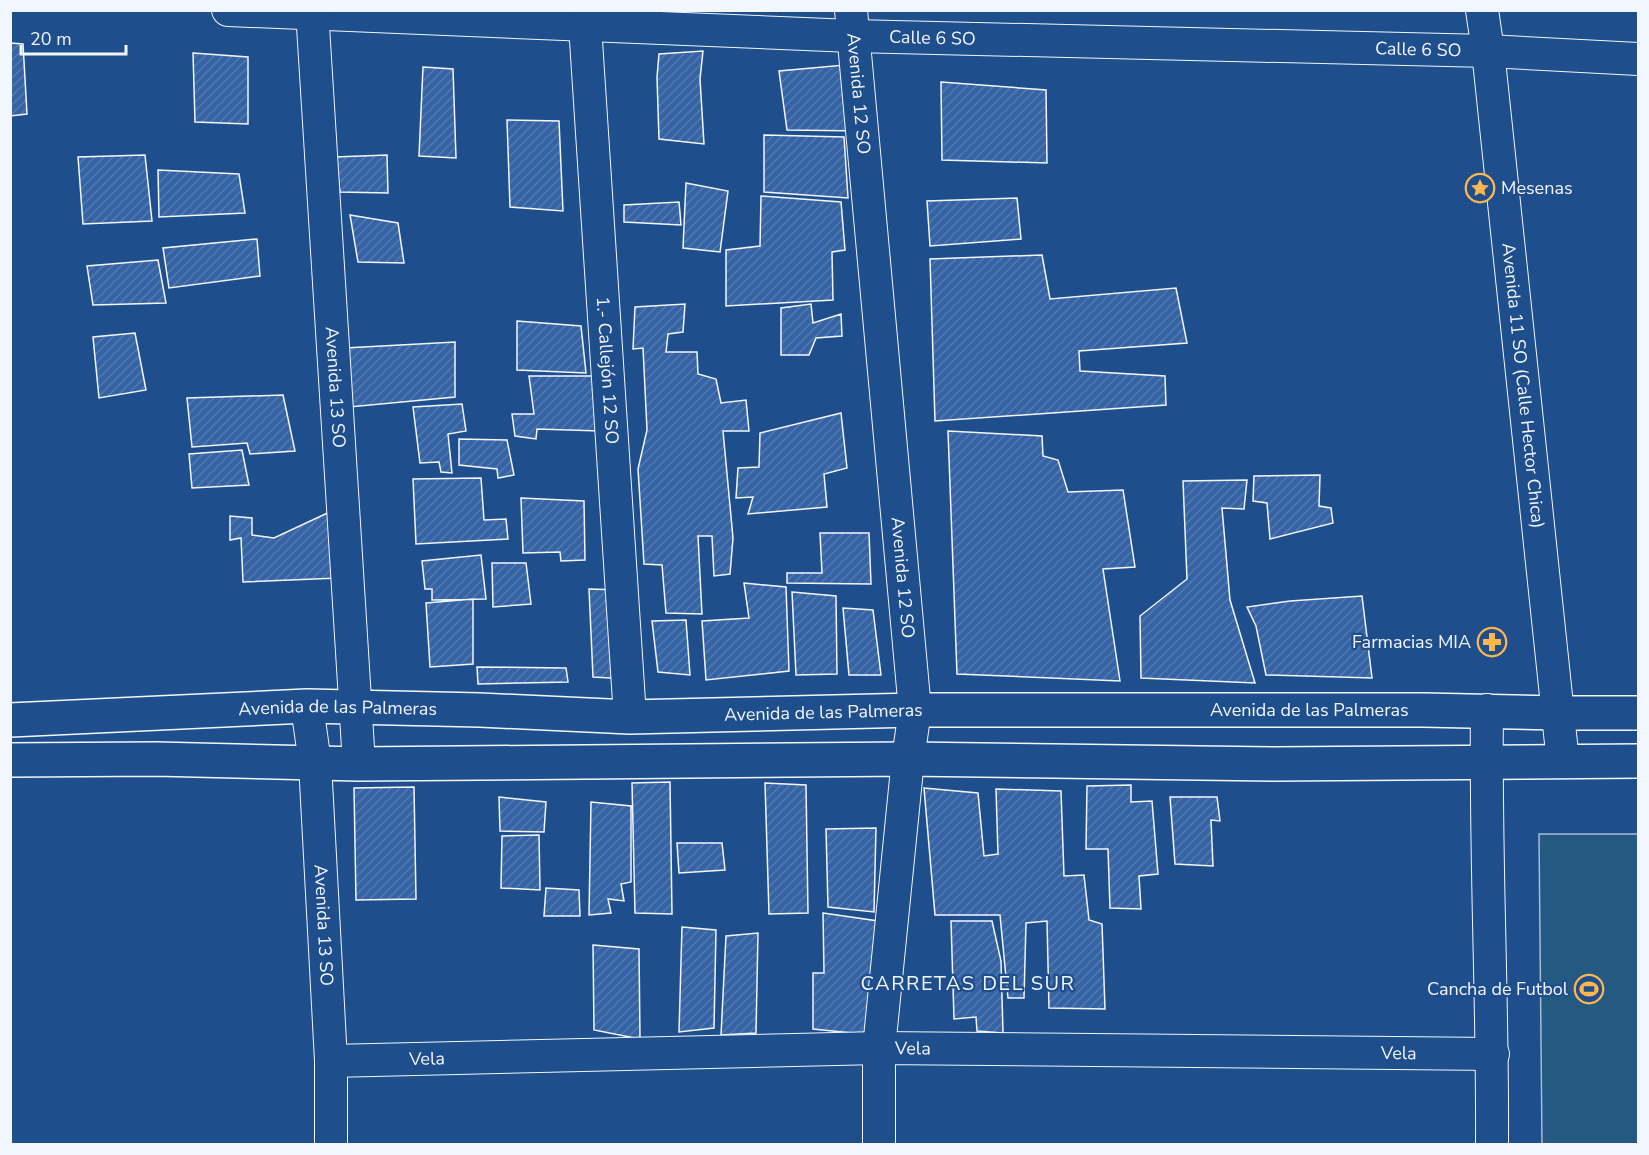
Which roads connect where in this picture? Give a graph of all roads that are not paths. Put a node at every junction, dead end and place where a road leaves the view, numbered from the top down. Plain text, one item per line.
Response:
1 (228, 10) edge
2 (1482, 10) edge
3 (312, 12) edge
4 (852, 23) edge
5 (585, 25) junction
6 (1488, 51) junction
7 (1638, 59) edge
8 (307, 706) junction
9 (354, 707) junction
10 (915, 710) junction
11 (1487, 710) junction
12 (1638, 712) edge
13 (1557, 713) junction
14 (630, 717) junction
15 (10, 720) edge
16 (908, 759) junction
17 (10, 760) edge
18 (1563, 762) junction
19 (1638, 762) edge
20 (315, 763) junction
21 (1486, 763) junction
22 (358, 764) junction
23 (879, 1048) junction
24 (1493, 1054) junction
25 (331, 1061) junction
26 (331, 1144) edge
27 (879, 1144) edge
28 (1492, 1144) edge

1 - 3 street, Calle 6 SO
2 - 6 street, Avenida 11 SO (Calle Hector Chica)
3 - 5 street, Calle 6 SO
3 - 9 street, Avenida 13 SO
4 - 5 street, Calle 6 SO
4 - 6 street, Calle 6 SO
4 - 10 street, Avenida 12 SO
5 - 14 street, 1.- Callejón 12 SO
6 - 7 street, Calle 6 SO
6 - 13 street, Avenida 11 SO (Calle Hector Chica)
8 - 9 street, Avenida de las Palmeras
8 - 15 street, Avenida de las Palmeras
8 - 20 street, Avenida 13 SO
9 - 14 street, Avenida de las Palmeras
9 - 22 street, Avenida 13 SO
10 - 11 street, Avenida de las Palmeras
10 - 14 street, Avenida de las Palmeras
10 - 16 street, Avenida 12 SO
11 - 13 street, Avenida de las Palmeras
11 - 21 street
12 - 13 street, Avenida de las Palmeras
13 - 18 street, Avenida 11 SO (Calle Hector Chica)
16 - 21 street
16 - 22 street
16 - 23 street, Avenida 12 SO
17 - 20 street
18 - 19 street
18 - 21 street
20 - 22 street
20 - 25 street, Avenida 13 SO
21 - 24 street
23 - 24 street, Vela
23 - 25 street, Vela
23 - 27 street, Avenida 12 SO
24 - 28 street
25 - 26 street, Avenida 13 SO

